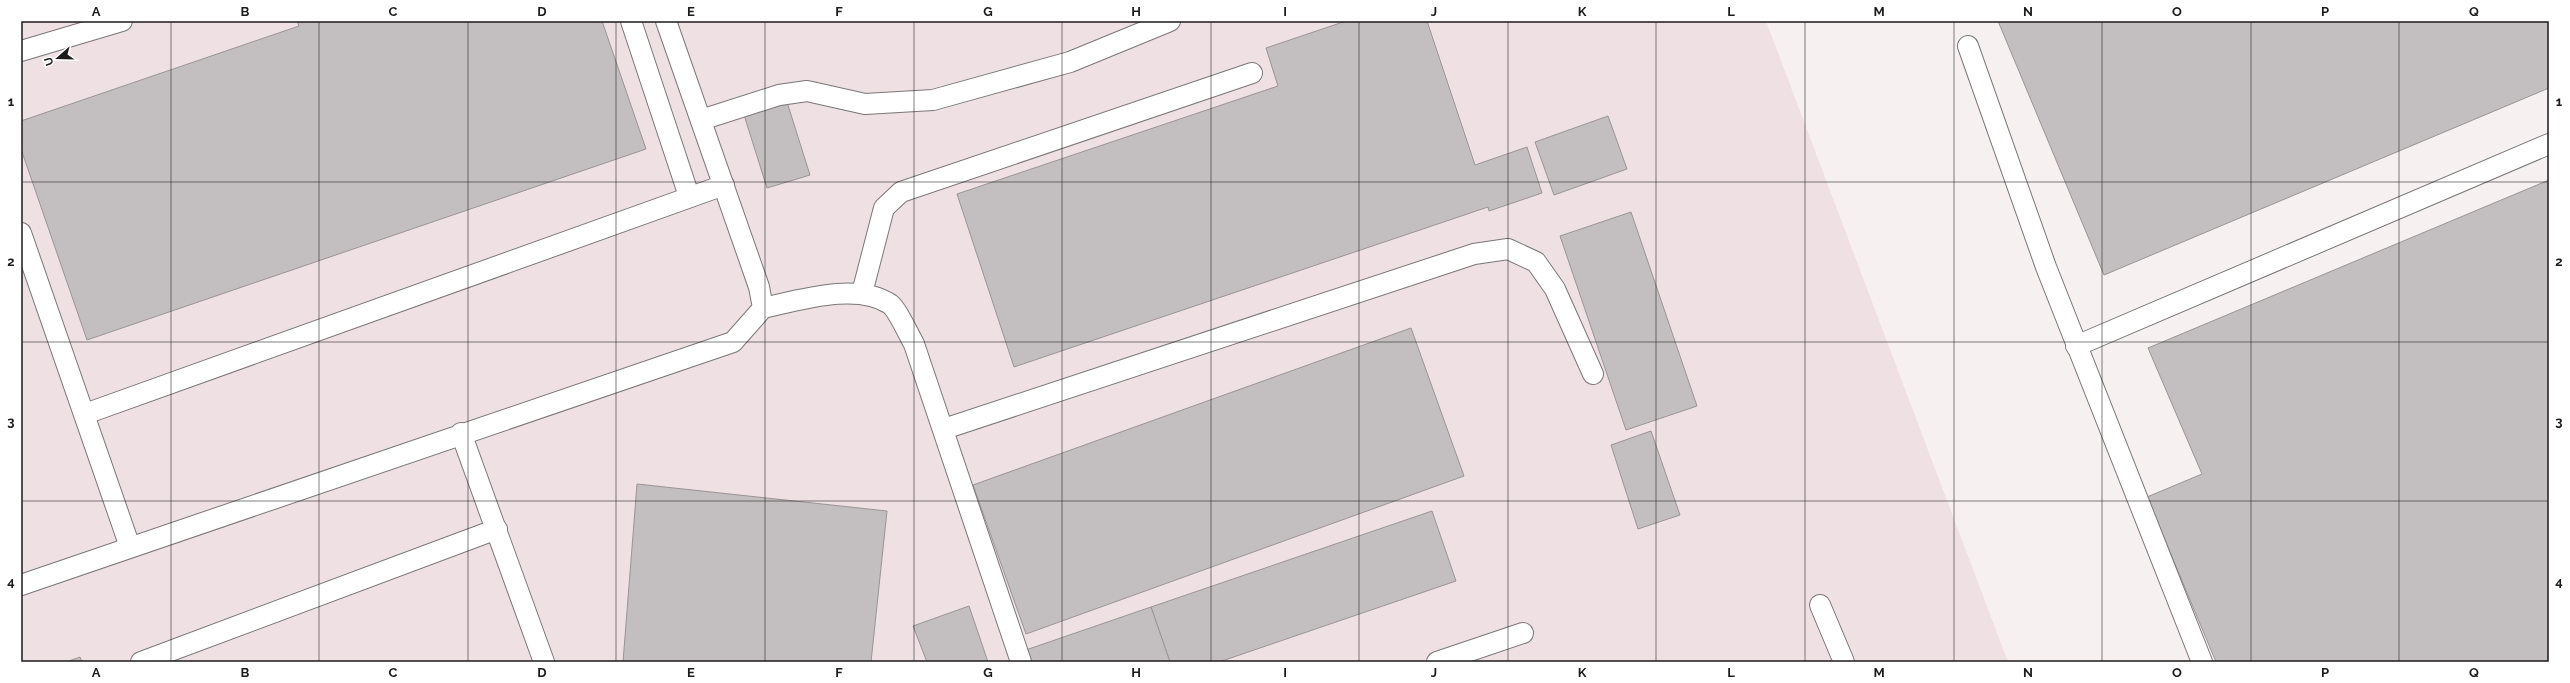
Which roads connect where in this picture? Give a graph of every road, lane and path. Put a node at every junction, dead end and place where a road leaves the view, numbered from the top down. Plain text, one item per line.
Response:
1 (122, 21) edge
2 (631, 21) edge
3 (666, 21) edge
4 (1170, 21) edge
5 (1968, 46) dead end
6 (21, 51) edge
7 (1252, 73) dead end
8 (701, 120) junction
9 (2549, 144) edge
10 (724, 185) junction
11 (689, 196) junction
12 (21, 233) edge
13 (862, 293) junction
14 (763, 308) junction
15 (2076, 346) junction
16 (1593, 374) dead end
17 (85, 414) junction
18 (944, 429) junction
19 (461, 433) junction
20 (498, 529) junction
21 (130, 548) junction
22 (21, 585) edge
23 (1820, 605) dead end
24 (1523, 633) dead end
25 (174, 656) edge
26 (141, 662) edge
27 (544, 662) edge
28 (1020, 662) edge
29 (1437, 662) edge
30 (1844, 662) edge
31 (2202, 662) edge

1 - 6 lane
2 - 11 lane
3 - 8 lane
4 - 8 lane
5 - 15 lane
7 - 13 lane
8 - 10 lane
9 - 15 lane
10 - 11 lane
10 - 14 lane
11 - 17 lane
12 - 17 lane
13 - 14 lane
13 - 18 lane
14 - 19 lane
15 - 31 lane
16 - 18 lane
17 - 21 lane
18 - 28 lane
19 - 20 lane
19 - 21 lane
20 - 25 lane
20 - 27 lane
21 - 22 lane
23 - 30 lane
24 - 29 lane
25 - 26 lane

